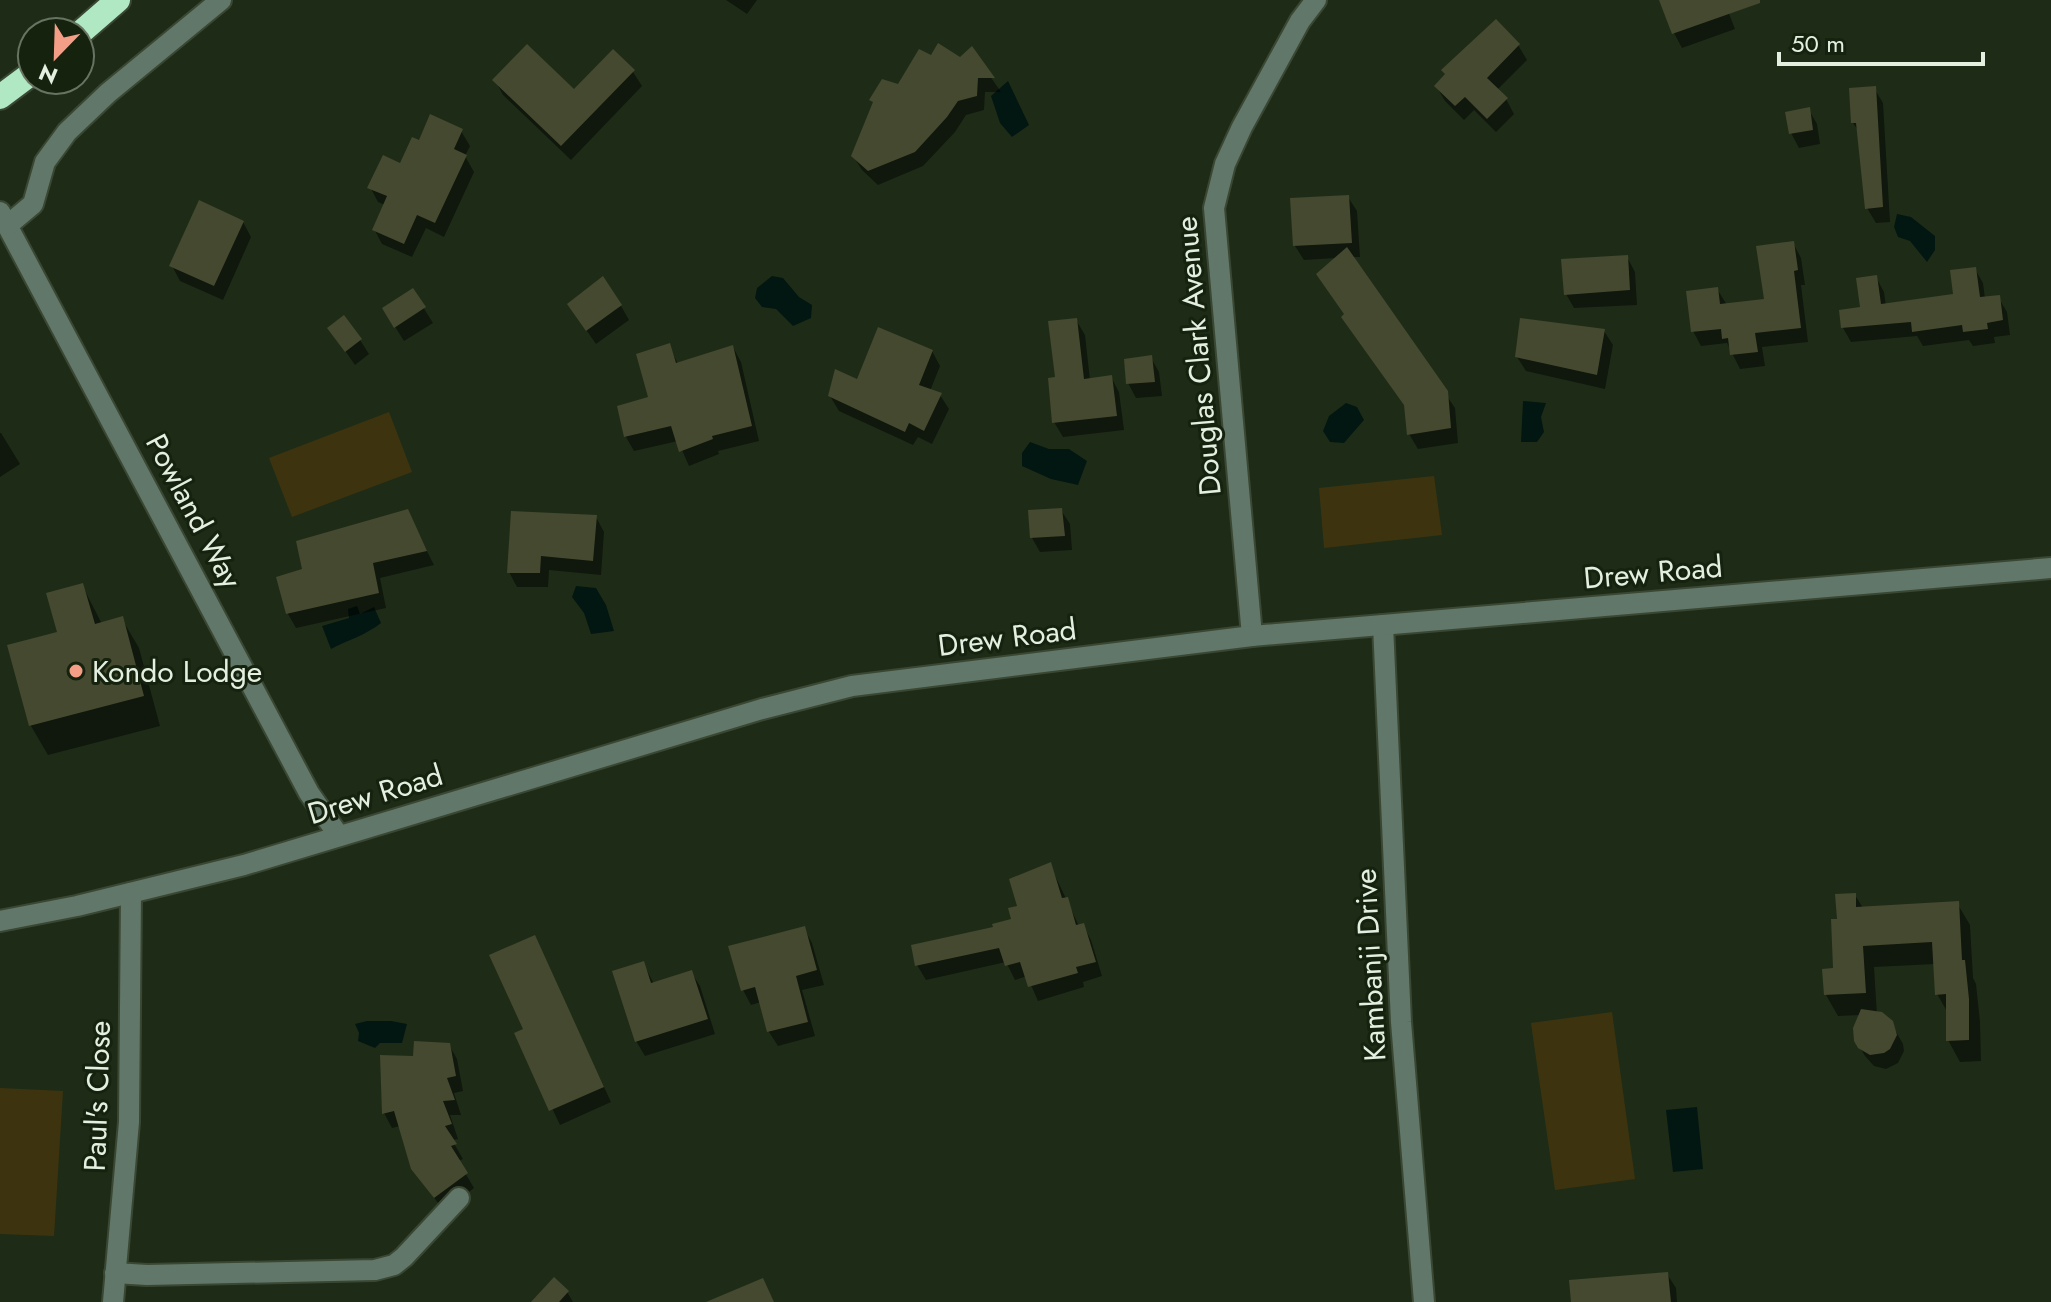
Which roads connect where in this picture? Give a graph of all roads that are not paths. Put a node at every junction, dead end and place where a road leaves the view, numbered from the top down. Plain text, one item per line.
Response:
1 (118, 0) edge
2 (221, 0) edge
3 (1316, 0) edge
4 (96, 19) edge
5 (4, 218) edge
6 (2051, 568) edge
7 (1383, 625) junction
8 (1252, 636) junction
9 (339, 836) junction
10 (131, 893) junction
11 (0, 921) edge
12 (459, 1198) dead end
13 (115, 1273) junction
14 (113, 1302) edge
15 (1424, 1302) edge

1 - 4 highway
2 - 5 street
3 - 8 street, Douglas Clark Avenue
5 - 9 street, Powland Way
6 - 7 street, Drew Road
7 - 8 street, Drew Road
7 - 15 street, Kambanji Drive
8 - 9 street, Drew Road
9 - 10 street, Drew Road
10 - 11 street, Drew Road
10 - 13 street, Paul's Close
12 - 13 street
13 - 14 street, Paul's Close

